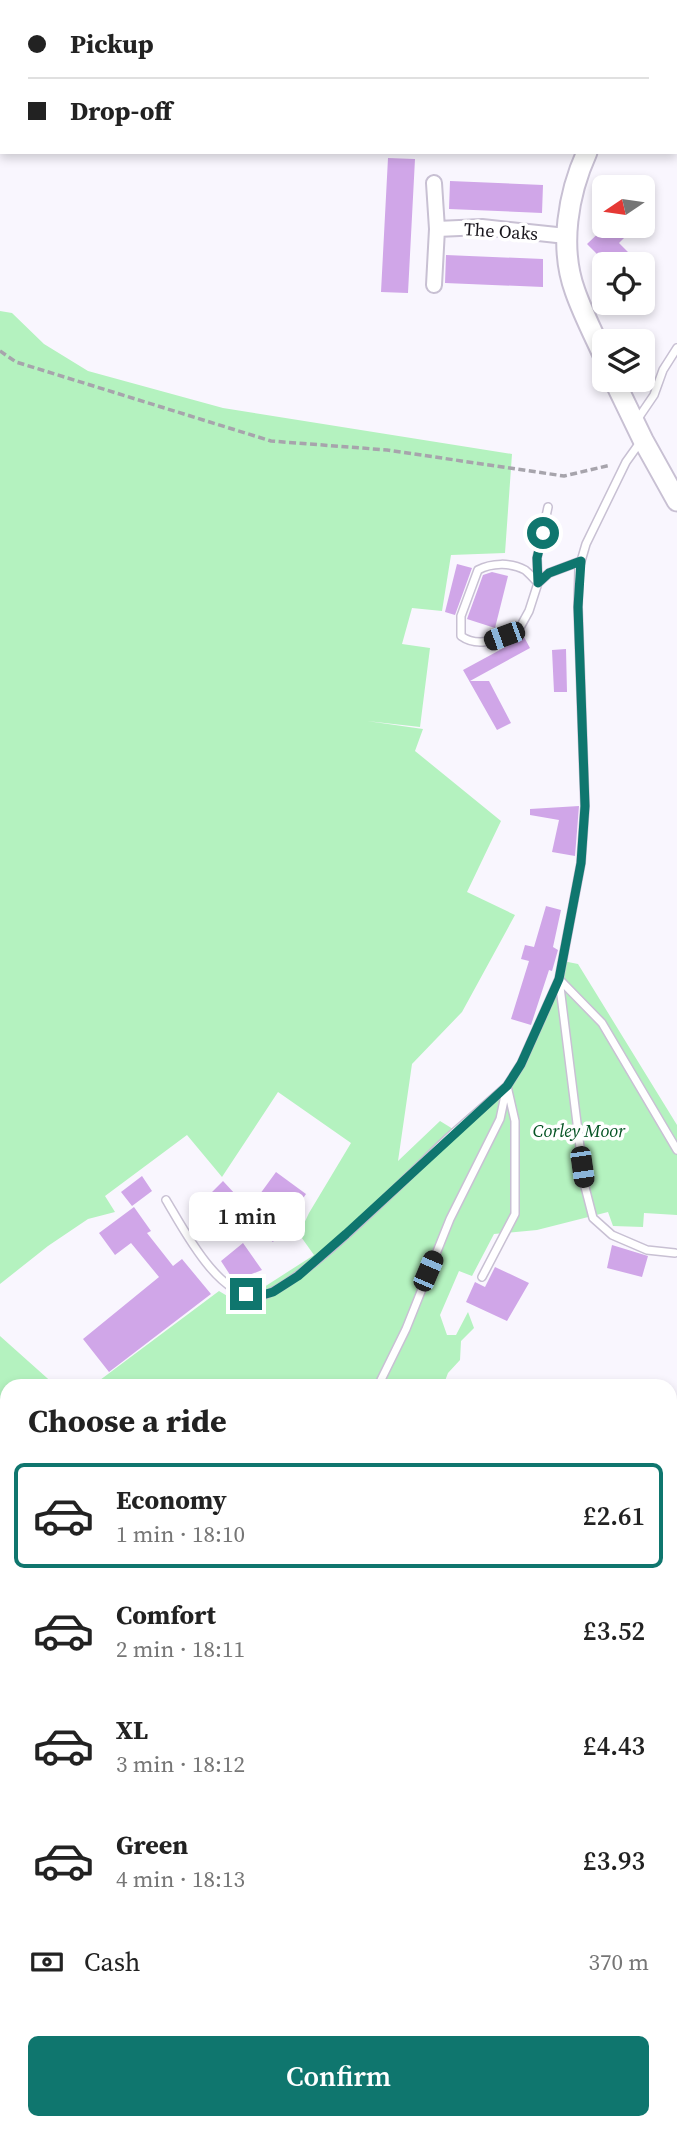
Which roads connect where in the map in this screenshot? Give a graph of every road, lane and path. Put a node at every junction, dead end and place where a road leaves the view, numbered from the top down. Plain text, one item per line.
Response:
1 (586, 154) edge
2 (433, 183) dead end
3 (437, 229) junction
4 (566, 236) junction
5 (434, 285) dead end
6 (592, 330) edge
7 (677, 348) edge
8 (0, 351) edge
9 (620, 392) edge
10 (639, 432) junction
11 (626, 462) junction
12 (677, 501) edge
13 (548, 507) dead end
14 (581, 561) junction
15 (538, 583) junction
16 (559, 979) junction
17 (507, 1086) junction
18 (677, 1150) edge
19 (166, 1200) dead end
20 (674, 1253) dead end
21 (482, 1277) dead end
22 (381, 1379) edge

1 - 4 street
2 - 3 street
3 - 4 street, The Oaks
3 - 5 street
4 - 6 street
7 - 10 lane
8 - 11 path
9 - 10 street
10 - 11 lane
10 - 12 street
11 - 14 lane
13 - 15 lane
14 - 15 lane
14 - 16 lane
15 - 15 lane
16 - 17 lane
16 - 18 lane
16 - 20 lane
17 - 19 lane
17 - 21 lane
17 - 22 lane

